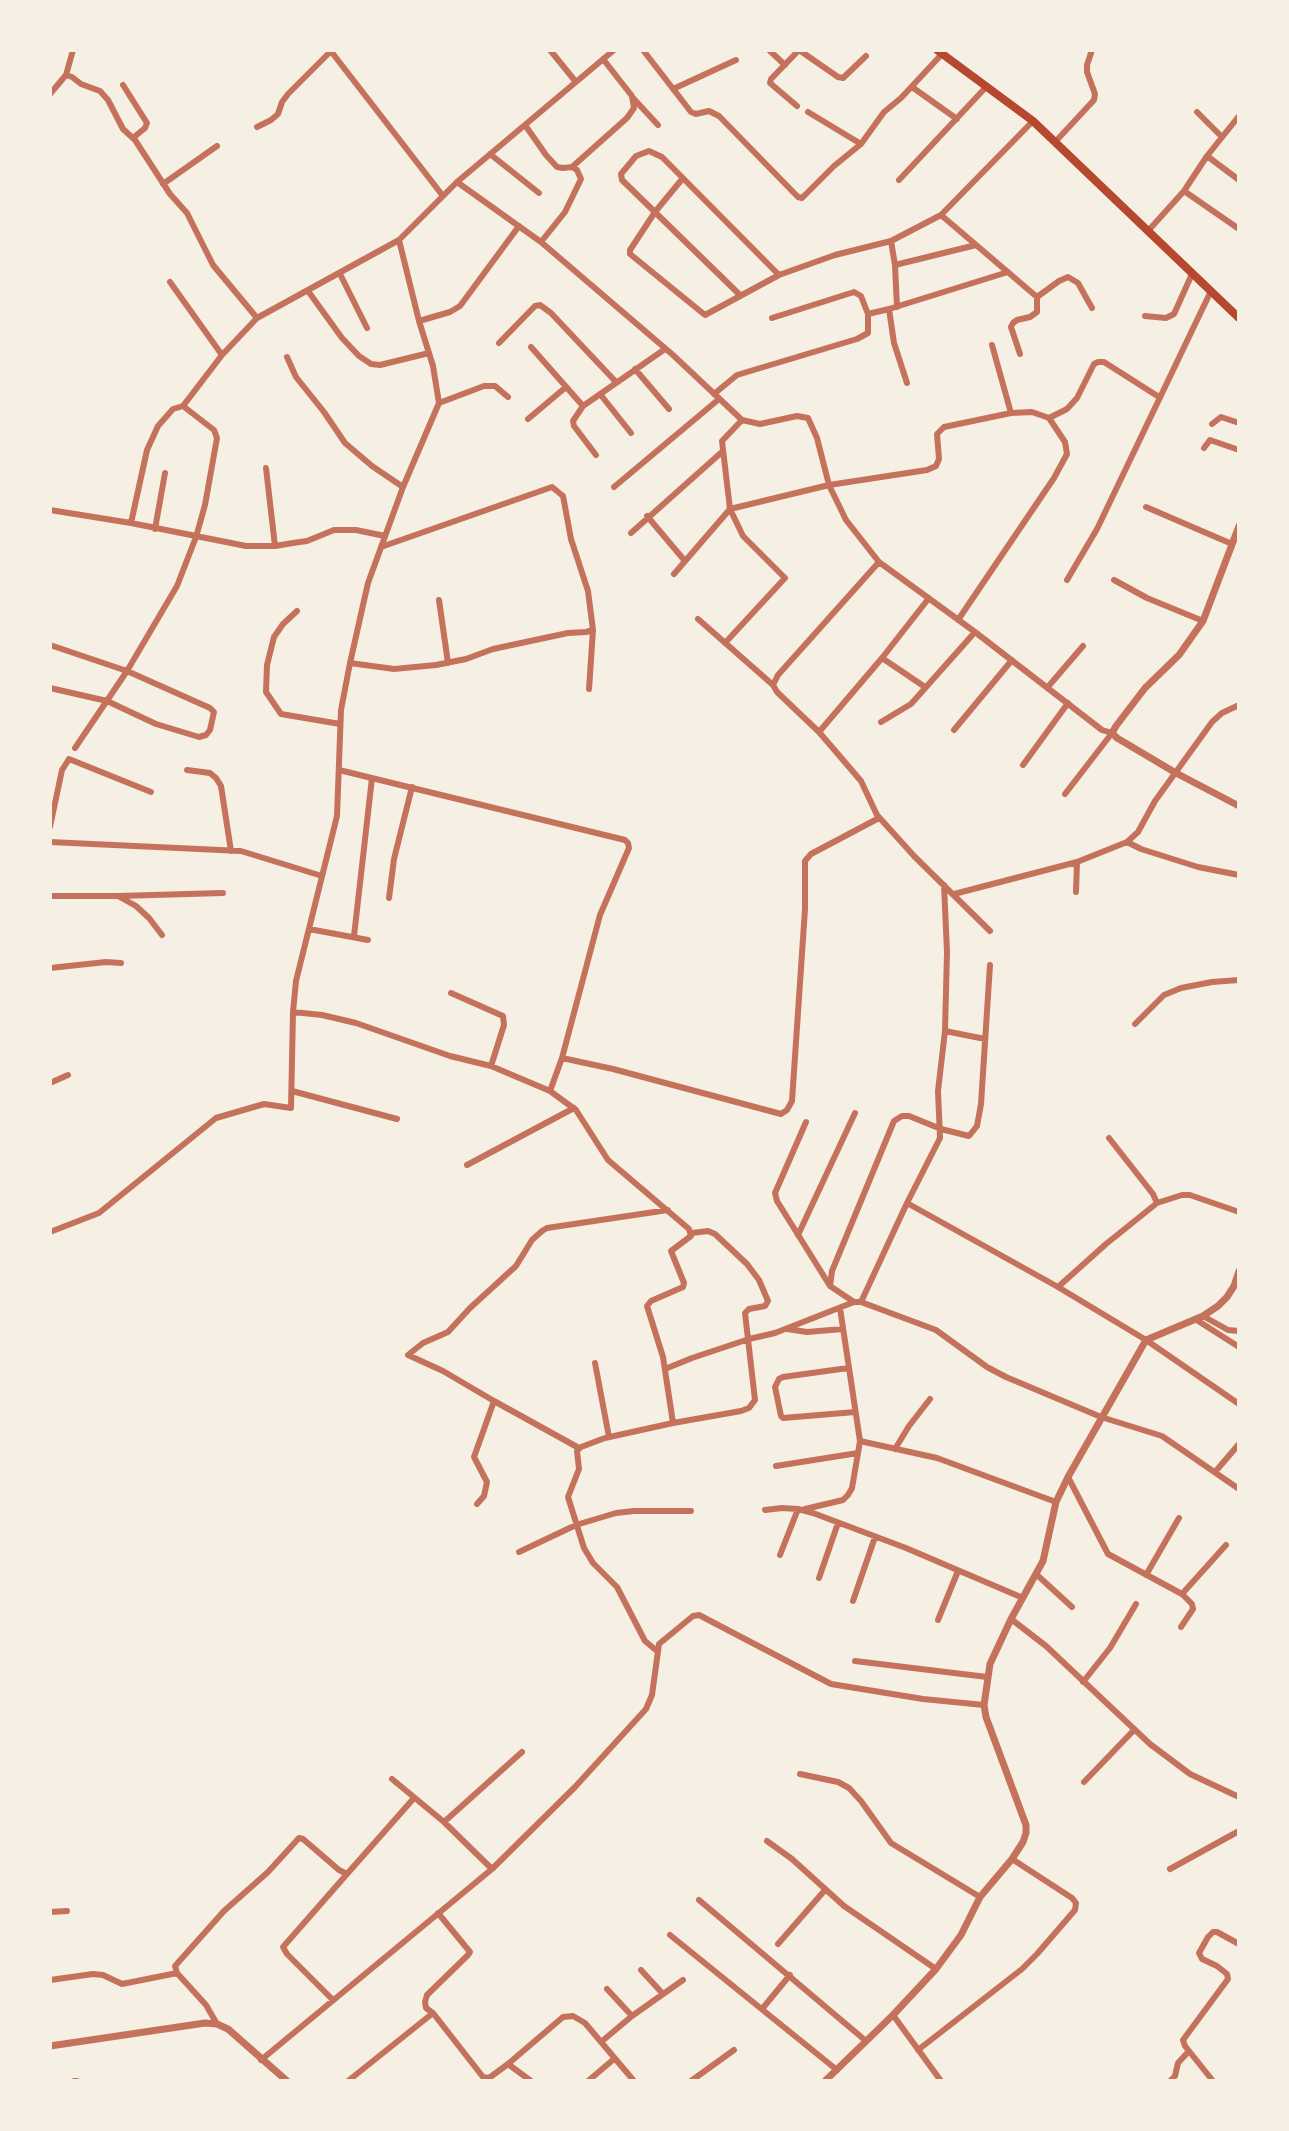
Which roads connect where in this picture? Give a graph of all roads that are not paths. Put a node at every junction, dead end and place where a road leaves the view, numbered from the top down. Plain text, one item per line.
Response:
1 (73, 50) edge
2 (331, 50) edge
3 (550, 50) edge
4 (614, 50) edge
5 (643, 50) edge
6 (769, 50) edge
7 (799, 50) edge
8 (1092, 50) edge
9 (940, 52) edge
10 (866, 56) dead end
11 (603, 59) junction
12 (736, 60) dead end
13 (785, 65) junction
14 (66, 75) junction
15 (576, 82) junction
16 (123, 85) dead end
17 (987, 86) junction
18 (912, 87) junction
19 (673, 89) junction
20 (50, 94) edge
21 (632, 96) junction
22 (797, 106) dead end
23 (808, 112) dead end
24 (1197, 112) dead end
25 (1239, 116) edge
26 (957, 119) junction
27 (1033, 121) junction
28 (525, 125) junction
29 (658, 125) dead end
30 (1236, 125) edge
31 (257, 127) dead end
32 (1222, 137) junction
33 (133, 138) junction
34 (1056, 141) junction
35 (861, 144) junction
36 (217, 146) dead end
37 (490, 154) junction
38 (1207, 156) junction
39 (572, 167) junction
40 (683, 178) junction
41 (899, 180) dead end
42 (1239, 180) edge
43 (457, 182) junction
44 (163, 184) junction
45 (1184, 191) junction
46 (539, 193) dead end
47 (443, 196) junction
48 (655, 212) junction
49 (941, 215) junction
50 (519, 226) junction
51 (1239, 229) edge
52 (1148, 231) junction
53 (399, 240) junction
54 (891, 241) junction
55 (541, 242) junction
56 (976, 245) junction
57 (895, 265) junction
58 (1008, 272) junction
59 (340, 274) junction
60 (1192, 274) junction
61 (779, 275) junction
62 (170, 282) dead end
63 (308, 291) junction
64 (1210, 293) junction
65 (740, 295) junction
66 (1037, 297) junction
67 (893, 308) junction
68 (1092, 308) dead end
69 (868, 314) junction
70 (1145, 316) dead end
71 (257, 318) junction
72 (772, 318) dead end
73 (1239, 318) edge
74 (419, 321) junction
75 (367, 328) dead end
76 (499, 343) dead end
77 (992, 345) dead end
78 (531, 347) dead end
79 (665, 349) junction
80 (429, 353) junction
81 (1020, 354) dead end
82 (222, 355) junction
83 (287, 357) dead end
84 (635, 369) junction
85 (616, 382) junction
86 (907, 383) dead end
87 (566, 387) junction
88 (600, 394) junction
89 (717, 396) junction
90 (508, 397) dead end
91 (1159, 397) junction
92 (439, 403) junction
93 (183, 406) junction
94 (583, 406) junction
95 (669, 409) dead end
96 (1011, 413) junction
97 (1049, 418) junction
98 (528, 419) dead end
99 (742, 420) junction
100 (1239, 423) edge
101 (1212, 424) dead end
102 (631, 433) dead end
103 (1204, 448) dead end
104 (1239, 450) edge
105 (723, 451) junction
106 (596, 455) dead end
107 (266, 468) dead end
108 (165, 473) dead end
109 (829, 485) junction
110 (403, 487) junction
111 (614, 487) dead end
112 (1146, 507) dead end
113 (730, 509) junction
114 (50, 510) edge
115 (647, 516) junction
116 (131, 523) junction
117 (1239, 526) edge
118 (155, 529) junction
119 (631, 533) dead end
120 (385, 536) junction
121 (196, 537) junction
122 (1232, 544) junction
123 (275, 546) junction
124 (381, 547) junction
125 (685, 561) junction
126 (879, 562) junction
127 (674, 574) dead end
128 (1067, 580) dead end
129 (1114, 580) dead end
130 (929, 598) junction
131 (439, 600) dead end
132 (297, 611) dead end
133 (698, 619) dead end
134 (958, 620) junction
135 (1203, 621) junction
136 (593, 630) junction
137 (975, 632) junction
138 (725, 643) junction
139 (50, 645) edge
140 (1083, 646) dead end
141 (882, 658) junction
142 (1012, 660) junction
143 (350, 663) junction
144 (448, 663) junction
145 (127, 671) junction
146 (773, 685) junction
147 (925, 687) junction
148 (50, 688) edge
149 (1047, 688) junction
150 (589, 689) dead end
151 (107, 701) junction
152 (1068, 703) junction
153 (1239, 705) edge
154 (881, 722) dead end
155 (340, 724) junction
156 (954, 730) dead end
157 (819, 732) junction
158 (1112, 733) junction
159 (75, 748) dead end
160 (1023, 765) dead end
161 (50, 767) edge
162 (62, 770) junction
163 (187, 770) dead end
164 (339, 770) junction
165 (1176, 773) junction
166 (372, 778) junction
167 (412, 787) junction
168 (151, 792) dead end
169 (1065, 794) dead end
170 (1239, 806) edge
171 (879, 818) junction
172 (50, 827) edge
173 (50, 842) edge
174 (1127, 842) junction
175 (231, 851) junction
176 (1077, 862) junction
177 (1239, 875) edge
178 (322, 876) junction
179 (944, 885) junction
180 (1076, 892) dead end
181 (223, 893) dead end
182 (954, 894) junction
183 (50, 896) edge
184 (118, 896) junction
185 (389, 898) dead end
186 (309, 929) junction
187 (990, 931) dead end
188 (162, 935) dead end
189 (354, 936) junction
190 (368, 940) dead end
191 (121, 963) dead end
192 (990, 965) dead end
193 (50, 968) edge
194 (1239, 980) edge
195 (451, 993) dead end
196 (293, 1012) junction
197 (1135, 1024) dead end
198 (945, 1031) junction
199 (985, 1039) junction
200 (562, 1058) junction
201 (491, 1066) junction
202 (68, 1075) dead end
203 (50, 1083) edge
204 (292, 1091) junction
205 (550, 1091) junction
206 (574, 1108) junction
207 (855, 1113) dead end
208 (397, 1119) dead end
209 (806, 1122) dead end
210 (941, 1129) junction
211 (1109, 1138) dead end
212 (467, 1165) dead end
213 (907, 1203) junction
214 (1157, 1203) junction
215 (668, 1210) junction
216 (1239, 1212) edge
217 (50, 1232) edge
218 (692, 1233) junction
219 (798, 1235) junction
220 (1239, 1271) edge
221 (830, 1286) junction
222 (1058, 1287) junction
223 (858, 1302) junction
224 (840, 1308) junction
225 (1199, 1317) junction
226 (787, 1329) junction
227 (843, 1329) junction
228 (1239, 1331) edge
229 (749, 1339) junction
230 (1146, 1340) junction
231 (1239, 1347) edge
232 (595, 1363) dead end
233 (848, 1368) junction
234 (665, 1369) junction
235 (930, 1399) dead end
236 (494, 1401) junction
237 (1239, 1404) edge
238 (855, 1412) junction
239 (1101, 1417) junction
240 (673, 1423) junction
241 (609, 1437) junction
242 (860, 1441) junction
243 (1239, 1444) edge
244 (579, 1448) junction
245 (895, 1449) junction
246 (858, 1453) junction
247 (776, 1466) dead end
248 (1215, 1472) junction
249 (1068, 1477) junction
250 (1239, 1489) edge
251 (1056, 1502) junction
252 (477, 1504) dead end
253 (800, 1509) junction
254 (765, 1510) dead end
255 (691, 1511) dead end
256 (1179, 1518) dead end
257 (838, 1523) junction
258 (576, 1525) junction
259 (875, 1537) junction
260 (1226, 1545) dead end
261 (519, 1552) dead end
262 (780, 1555) dead end
263 (958, 1571) junction
264 (1036, 1574) junction
265 (1146, 1575) junction
266 (819, 1578) dead end
267 (1182, 1594) junction
268 (1023, 1598) junction
269 (853, 1601) dead end
270 (1136, 1604) dead end
271 (1072, 1607) dead end
272 (1011, 1619) junction
273 (938, 1620) dead end
274 (1181, 1627) dead end
275 (657, 1651) junction
276 (855, 1661) dead end
277 (987, 1677) junction
278 (1083, 1682) junction
279 (984, 1705) junction
280 (1134, 1730) junction
281 (522, 1752) dead end
282 (800, 1774) dead end
283 (392, 1779) dead end
284 (1084, 1782) dead end
285 (1239, 1797) edge
286 (414, 1798) junction
287 (444, 1822) junction
288 (1239, 1831) edge
289 (767, 1841) dead end
290 (1012, 1859) junction
291 (492, 1869) junction
292 (1170, 1869) dead end
293 (347, 1874) junction
294 (825, 1890) junction
295 (980, 1897) junction
296 (699, 1900) dead end
297 (67, 1911) dead end
298 (50, 1912) edge
299 (438, 1913) junction
300 (670, 1935) dead end
301 (778, 1944) dead end
302 (1239, 1944) edge
303 (936, 1969) junction
304 (641, 1970) dead end
305 (177, 1973) junction
306 (790, 1975) junction
307 (50, 1980) edge
308 (683, 1980) dead end
309 (607, 1989) dead end
310 (663, 1994) junction
311 (333, 2000) junction
312 (762, 2009) junction
313 (433, 2013) junction
314 (893, 2015) junction
315 (632, 2016) junction
316 (217, 2024) junction
317 (866, 2041) junction
318 (601, 2042) junction
319 (50, 2046) edge
320 (734, 2050) dead end
321 (918, 2050) junction
322 (1189, 2051) junction
323 (614, 2059) junction
324 (261, 2060) junction
325 (508, 2064) junction
326 (837, 2070) junction
327 (287, 2081) edge
328 (348, 2081) edge
329 (531, 2081) edge
330 (588, 2081) edge
331 (634, 2081) edge
332 (691, 2081) edge
333 (825, 2081) edge
334 (941, 2081) edge
335 (1170, 2081) edge
336 (1213, 2081) edge

1 - 14 street
2 - 31 street
2 - 47 street
3 - 15 street
4 - 11 street
5 - 19 street
6 - 13 street
7 - 10 street
7 - 13 street
8 - 34 street
9 - 17 main road
9 - 18 street
11 - 15 street
11 - 21 street
12 - 19 street
13 - 22 street
14 - 20 street
14 - 33 street
15 - 28 street
16 - 33 street
17 - 26 street
17 - 27 main road
18 - 26 street
18 - 35 street
19 - 35 street
21 - 29 street
21 - 39 street
23 - 35 street
24 - 32 street
25 - 30 street
26 - 41 street
27 - 34 main road
27 - 49 street
28 - 37 street
28 - 39 street
30 - 32 street
32 - 38 street
33 - 44 street
34 - 52 main road
36 - 44 street
37 - 43 street
37 - 46 street
38 - 42 street
38 - 45 street
39 - 55 street
40 - 48 street
40 - 48 street
40 - 61 street
43 - 47 street
43 - 50 street
44 - 71 street
45 - 51 street
45 - 52 street
47 - 53 street
48 - 65 street
48 - 65 street
49 - 54 street
49 - 56 street
50 - 55 street
50 - 74 street
52 - 60 main road
53 - 59 street
53 - 74 street
54 - 57 street
54 - 61 street
55 - 79 street
56 - 57 street
56 - 58 street
57 - 67 street
58 - 66 street
58 - 67 street
59 - 63 street
59 - 75 street
60 - 64 main road
60 - 70 street
61 - 65 street
62 - 82 street
63 - 71 street
63 - 80 street
64 - 73 main road
64 - 91 street
66 - 68 street
66 - 81 street
67 - 69 street
67 - 86 street
69 - 72 street
69 - 89 street
71 - 82 street
74 - 80 street
76 - 85 street
77 - 96 street
78 - 87 street
79 - 84 street
79 - 89 street
80 - 92 street
82 - 93 street
83 - 110 street
84 - 85 street
84 - 95 street
85 - 88 street
87 - 94 street
87 - 98 street
88 - 94 street
88 - 102 street
89 - 99 street
89 - 111 street
90 - 92 street
91 - 97 street
91 - 128 street
92 - 110 street
93 - 116 street
93 - 121 street
94 - 106 street
96 - 97 street
96 - 109 street
97 - 134 street
99 - 105 street
99 - 109 street
100 - 101 street
103 - 104 street
105 - 113 street
105 - 115 street
107 - 123 street
108 - 118 street
109 - 113 street
109 - 126 street
110 - 120 street
112 - 122 street
113 - 125 street
113 - 138 street
114 - 116 street
115 - 119 street
115 - 125 street
116 - 118 street
117 - 122 street
118 - 121 street
120 - 123 street
120 - 124 street
121 - 123 street
121 - 145 street
122 - 135 street
124 - 136 street
124 - 143 street
125 - 127 street
126 - 130 street
126 - 146 street
129 - 135 street
130 - 134 street
130 - 141 street
131 - 144 street
132 - 155 street
133 - 138 street
134 - 137 street
135 - 158 street
136 - 144 street
136 - 150 street
137 - 142 street
137 - 147 street
138 - 146 street
139 - 145 street
140 - 149 street
141 - 147 street
141 - 157 street
142 - 149 street
142 - 156 street
143 - 144 street
143 - 155 street
145 - 151 street
145 - 151 street
146 - 157 street
147 - 154 street
148 - 151 street
149 - 152 street
151 - 159 street
152 - 158 street
152 - 160 street
153 - 165 street
155 - 164 street
157 - 171 street
158 - 165 street
158 - 169 street
161 - 162 street
162 - 168 street
162 - 172 street
163 - 175 street
164 - 166 street
164 - 178 street
165 - 170 street
165 - 174 street
166 - 167 street
166 - 189 street
167 - 185 street
167 - 200 street
171 - 179 street
171 - 200 street
173 - 175 street
174 - 176 street
174 - 177 street
175 - 178 street
176 - 180 street
176 - 182 street
178 - 186 street
179 - 182 street
179 - 198 street
181 - 184 street
182 - 187 street
183 - 184 street
184 - 188 street
186 - 189 street
186 - 196 street
189 - 190 street
191 - 193 street
192 - 199 street
194 - 197 street
195 - 201 street
196 - 201 street
196 - 204 street
198 - 199 street
198 - 210 street
199 - 210 street
200 - 205 street
201 - 205 street
202 - 203 street
204 - 208 street
204 - 217 street
205 - 206 street
206 - 212 street
206 - 215 street
207 - 219 street
209 - 219 street
210 - 213 street
210 - 221 street
211 - 214 street
213 - 222 street
213 - 223 street
214 - 216 street
214 - 222 street
215 - 218 street
215 - 236 street
218 - 229 street
218 - 234 street
219 - 221 street
220 - 225 street
221 - 223 street
222 - 230 street
223 - 224 street
223 - 239 street
224 - 226 street
224 - 227 street
225 - 228 street
225 - 230 street
225 - 231 street
226 - 227 street
226 - 229 street
227 - 233 street
229 - 234 street
229 - 240 street
230 - 237 street
230 - 239 street
232 - 241 street
233 - 238 street
233 - 238 street
234 - 240 street
235 - 245 street
236 - 244 street
236 - 252 street
238 - 242 street
239 - 248 street
239 - 249 street
240 - 241 street
241 - 244 street
242 - 245 street
242 - 246 street
243 - 248 street
244 - 258 street
245 - 251 street
246 - 247 street
246 - 253 street
248 - 250 street
249 - 251 street
249 - 265 street
251 - 264 street
253 - 254 street
253 - 257 street
253 - 262 street
255 - 258 street
256 - 265 street
257 - 259 street
257 - 266 street
258 - 261 street
258 - 275 street
259 - 263 street
259 - 269 street
260 - 267 street
263 - 268 street
263 - 273 street
264 - 268 street
264 - 271 street
265 - 267 street
267 - 274 street
268 - 272 street
270 - 278 street
272 - 277 street
272 - 278 street
275 - 279 street
275 - 291 street
276 - 277 street
277 - 279 street
278 - 280 street
279 - 290 street
280 - 284 street
280 - 285 street
281 - 287 street
282 - 295 street
283 - 286 street
286 - 287 street
286 - 293 street
287 - 291 street
288 - 292 street
289 - 294 street
290 - 295 street
290 - 321 street
291 - 299 street
293 - 305 street
293 - 311 street
294 - 301 street
294 - 303 street
295 - 303 street
296 - 306 street
297 - 298 street
299 - 311 street
299 - 313 street
300 - 312 street
302 - 322 street
303 - 314 street
304 - 310 street
305 - 307 street
305 - 316 street
306 - 312 street
306 - 317 street
308 - 310 street
309 - 315 street
310 - 315 street
311 - 324 street
312 - 326 street
313 - 325 street
313 - 328 street
314 - 317 street
314 - 321 street
315 - 318 street
316 - 319 street
316 - 324 street
317 - 326 street
318 - 323 street
318 - 325 street
320 - 332 street
321 - 334 street
322 - 335 street
322 - 336 street
323 - 330 street
323 - 331 street
324 - 327 street
325 - 329 street
326 - 333 street

